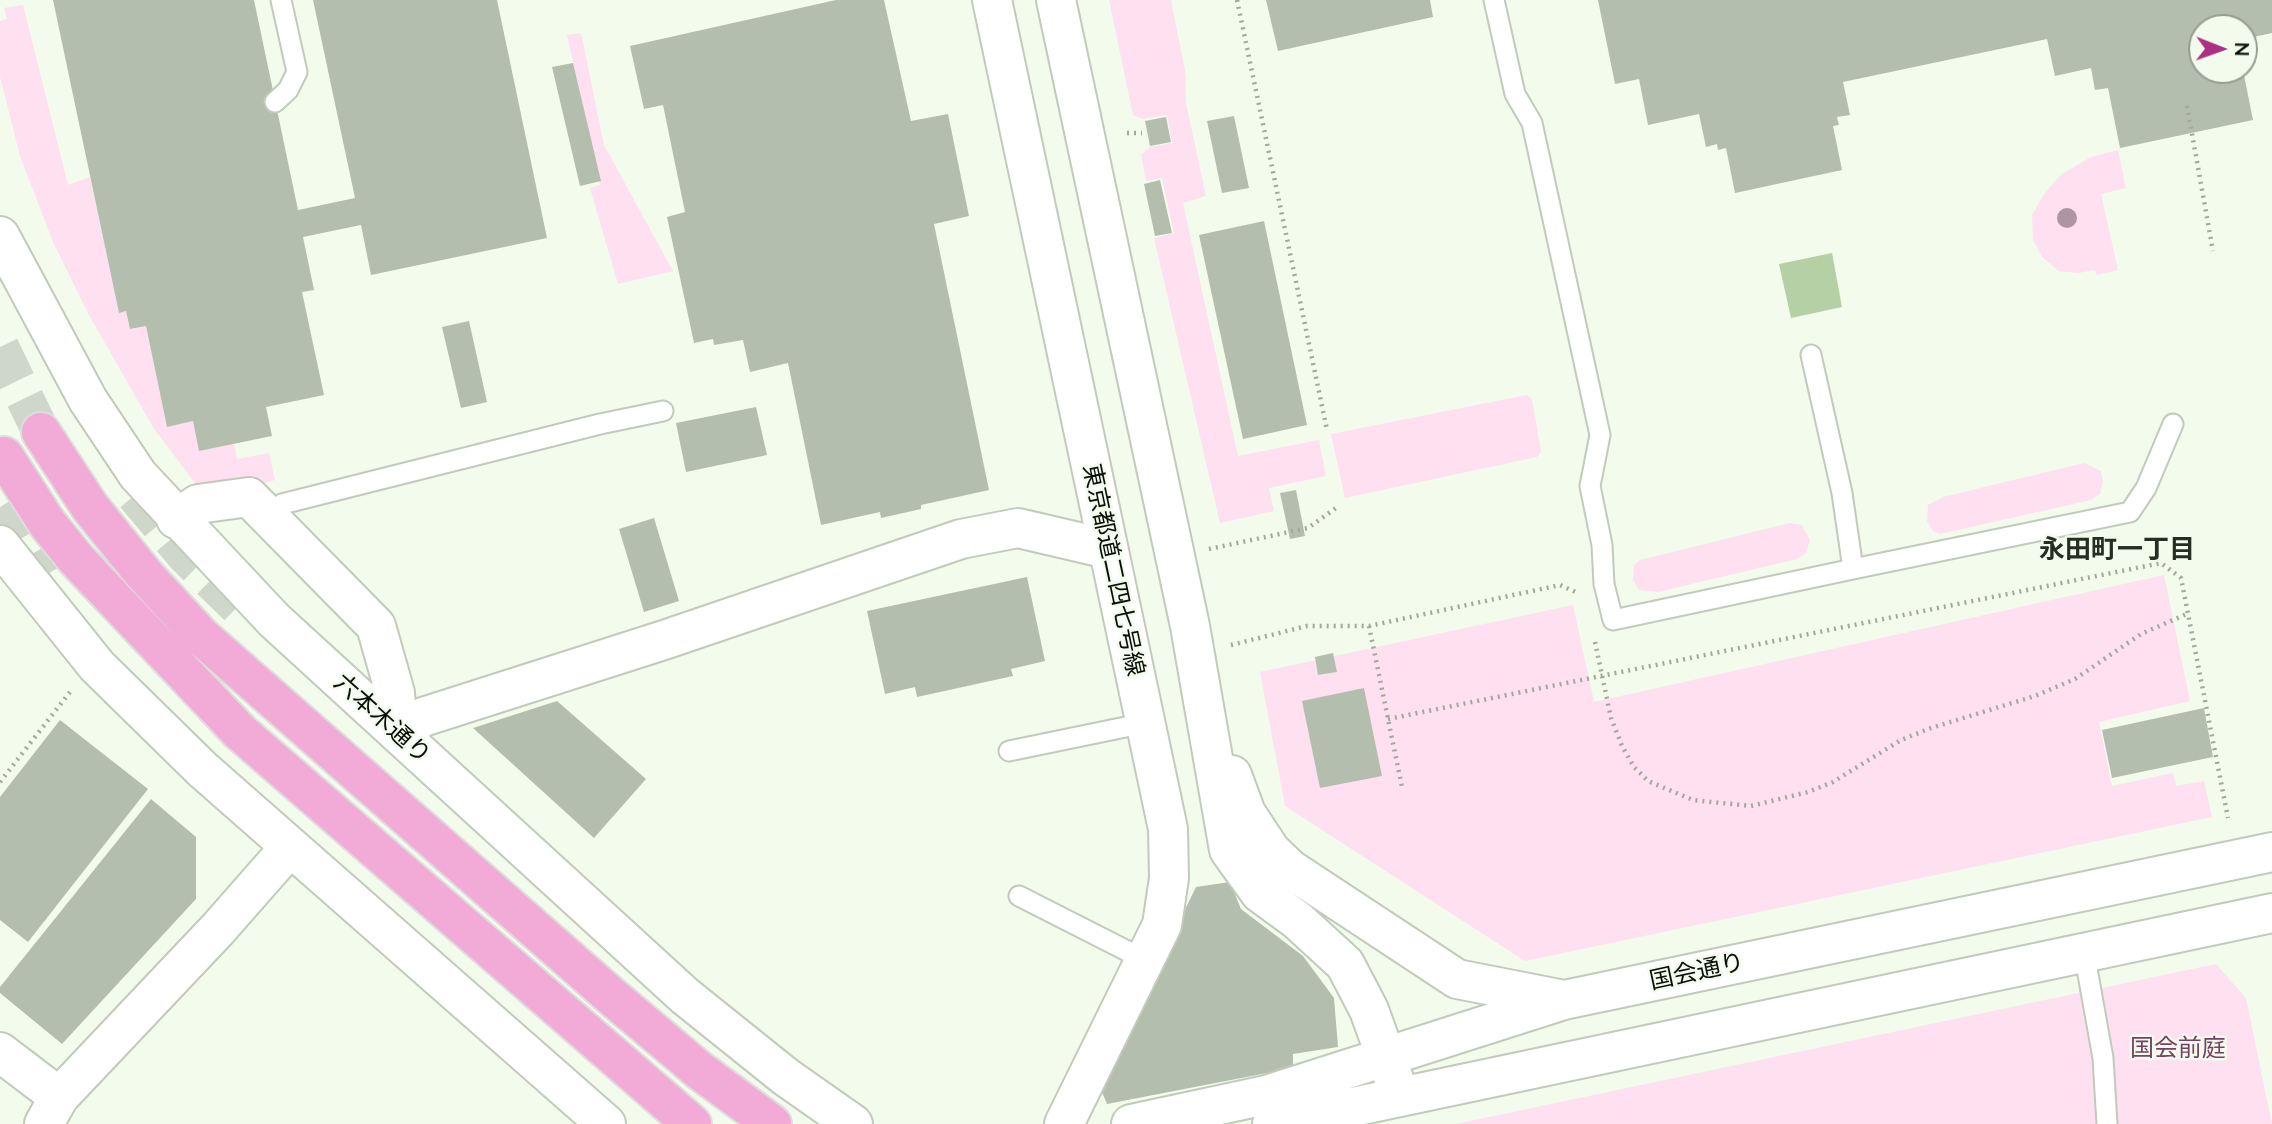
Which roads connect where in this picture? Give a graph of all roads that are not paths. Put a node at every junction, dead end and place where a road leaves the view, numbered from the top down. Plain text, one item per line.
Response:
1 (281, 0) edge
2 (992, 0) edge
3 (1056, 0) edge
4 (1494, 0) edge
5 (275, 102) dead end
6 (0, 236) edge
7 (1811, 355) dead end
8 (663, 411) dead end
9 (2173, 424) dead end
10 (41, 432) tunnel mouth
11 (4, 456) dead end
12 (268, 517) junction
13 (176, 519) junction
14 (0, 545) edge
15 (1108, 549) junction
16 (1853, 569) junction
17 (1200, 684) junction
18 (1145, 723) junction
19 (398, 733) junction
20 (1009, 751) dead end
21 (290, 847) junction
22 (2265, 854) edge
23 (1019, 896) dead end
24 (2271, 917) edge
25 (2084, 952) junction
26 (1145, 960) junction
27 (1564, 1000) junction
28 (0, 1052) edge
29 (1385, 1057) junction
30 (1401, 1096) junction
31 (51, 1110) edge
32 (1324, 1119) edge
33 (606, 1124) edge
34 (692, 1124) edge
35 (772, 1124) edge
36 (853, 1124) edge
37 (1063, 1124) edge
38 (1131, 1124) edge
39 (1272, 1124) edge
40 (2106, 1124) edge

1 - 5 lane
2 - 15 main road, 東京都道二四七号線
3 - 17 main road
4 - 16 lane
6 - 13 main road, 六本木通り
7 - 16 lane
8 - 12 lane
9 - 16 lane
10 - 35 highway
11 - 34 highway
12 - 13 main road
12 - 19 main road
13 - 19 main road, 六本木通り
14 - 21 main road
15 - 18 main road, 東京都道二四七号線
15 - 19 main road
17 - 27 main road
17 - 29 main road
18 - 20 lane
18 - 26 main road, 東京都道二四七号線
19 - 36 main road, 六本木通り
21 - 31 main road
21 - 33 main road
22 - 24 main road
22 - 27 main road, 国会通り
23 - 26 lane
24 - 25 main road
25 - 30 main road
25 - 40 lane
26 - 37 main road, 東京都道二四七号線
27 - 29 main road, 国会通り
28 - 31 main road
29 - 30 main road
29 - 38 main road, 国会通り
30 - 32 main road
32 - 39 main road

